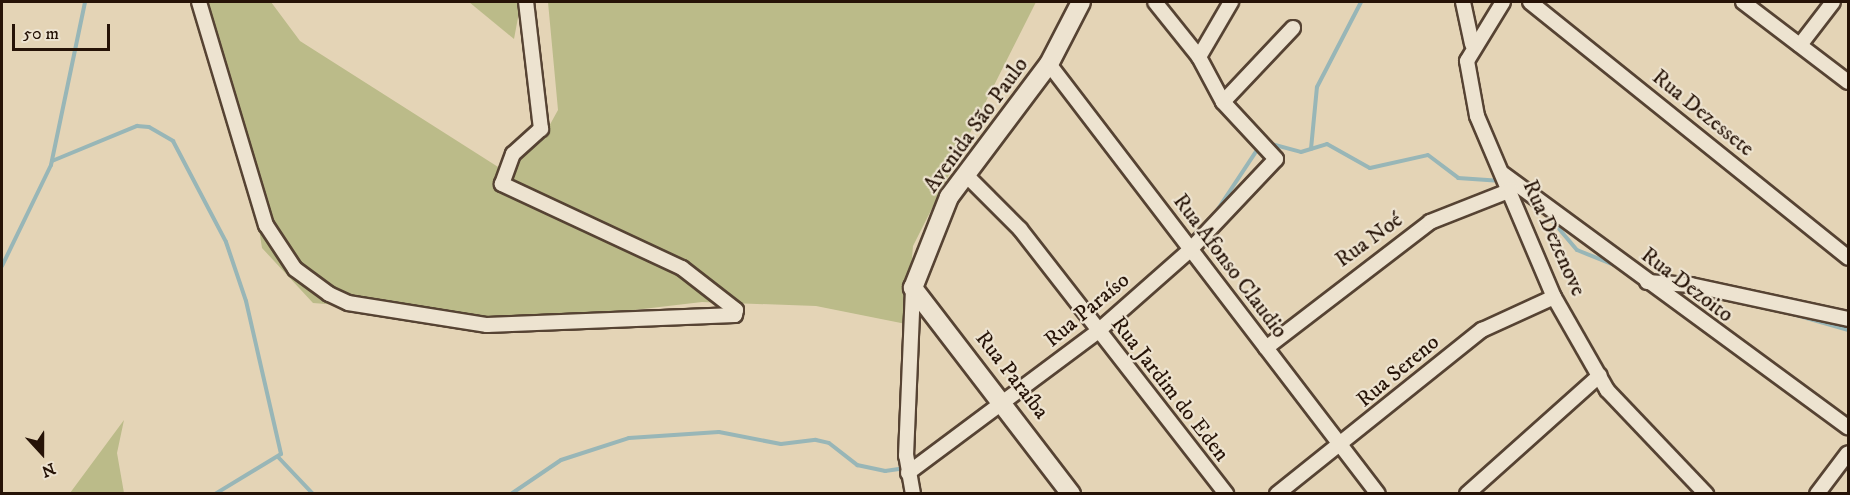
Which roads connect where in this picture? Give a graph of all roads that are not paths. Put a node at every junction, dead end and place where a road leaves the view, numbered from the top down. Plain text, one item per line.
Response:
1 (199, 2) edge
2 (526, 2) edge
3 (1081, 2) edge
4 (1155, 2) edge
5 (1231, 2) edge
6 (1462, 2) edge
7 (1503, 2) edge
8 (1530, 2) edge
9 (1743, 2) edge
10 (1833, 2) edge
11 (1293, 28) dead end
12 (1473, 44) junction
13 (1800, 45) junction
14 (1199, 57) junction
15 (1049, 64) junction
16 (1848, 82) edge
17 (1223, 102) junction
18 (965, 174) junction
19 (1503, 174) junction
20 (1511, 190) junction
21 (1190, 250) junction
22 (1848, 258) edge
23 (1647, 282) junction
24 (913, 288) junction
25 (1554, 297) junction
26 (1848, 319) edge
27 (1097, 332) junction
28 (1266, 348) junction
29 (1600, 375) junction
30 (1006, 403) junction
31 (1848, 427) edge
32 (1340, 446) junction
33 (1848, 453) edge
34 (908, 473) junction
35 (913, 494) edge
36 (1071, 494) edge
37 (1227, 494) edge
38 (1277, 494) edge
39 (1378, 494) edge
40 (1467, 494) edge
41 (1706, 494) edge
42 (1817, 494) edge

1 - 2 street
3 - 15 street, Avenida São Paulo
4 - 14 street
5 - 14 street
6 - 12 street
7 - 12 street, Rua Dezenove
8 - 22 street, Rua Dezessete
9 - 13 street
10 - 13 street
11 - 17 street
12 - 19 street, Rua Dezenove
13 - 16 street
14 - 17 street
15 - 18 street, Avenida São Paulo
15 - 21 street, Rua Afonso Claudio
17 - 21 street, Rua Paraíso
18 - 24 street, Avenida São Paulo
18 - 27 street, Rua Jardim do Eden
19 - 20 street, Rua Dezenove
19 - 23 street, Rua Dezoito
20 - 25 street, Rua Dezenove
20 - 28 street, Rua Noé
21 - 27 street, Rua Paraíso
21 - 28 street, Rua Afonso Claudio
23 - 26 street
23 - 31 street, Rua Dezoito
24 - 30 street, Rua Paraíba
24 - 34 street, Avenida São Paulo
25 - 29 street, Rua Dezenove
25 - 32 street, Rua Sereno
27 - 30 street, Rua Paraíso
27 - 37 street, Rua Jardim do Eden
28 - 32 street, Rua Afonso Claudio
29 - 40 street
29 - 41 street, Rua Dezenove
30 - 34 street, Rua Paraíso
30 - 36 street, Rua Paraíba
32 - 38 street, Rua Sereno
32 - 39 street, Rua Afonso Claudio
33 - 42 street
34 - 35 street, Avenida São Paulo

